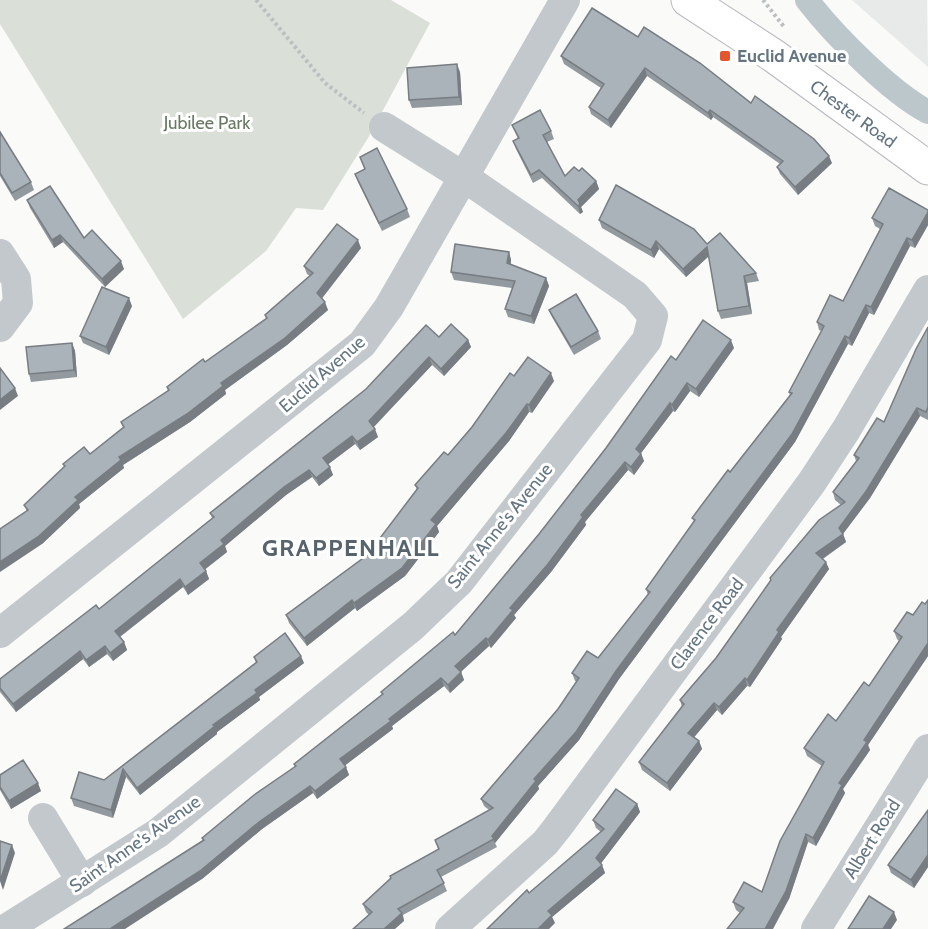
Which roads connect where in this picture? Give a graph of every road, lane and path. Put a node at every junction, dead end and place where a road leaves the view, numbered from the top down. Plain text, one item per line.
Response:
1 (256, 0) edge
2 (565, 0) edge
3 (688, 0) edge
4 (384, 127) joint
5 (928, 168) edge
6 (464, 177) junction
7 (0, 254) edge
8 (928, 290) edge
9 (0, 327) edge
10 (0, 633) edge
11 (928, 749) edge
12 (43, 818) dead end
13 (82, 882) junction
14 (6, 929) edge
15 (450, 929) edge
16 (816, 929) edge

1 - 4 path
2 - 6 street, Euclid Avenue
3 - 5 main road, Chester Road
4 - 6 street
6 - 10 street, Euclid Avenue
6 - 13 street, Saint Anne's Avenue
7 - 9 street
8 - 15 street, Clarence Road
11 - 16 street, Albert Road
12 - 13 street
13 - 14 street, Saint Anne's Avenue

